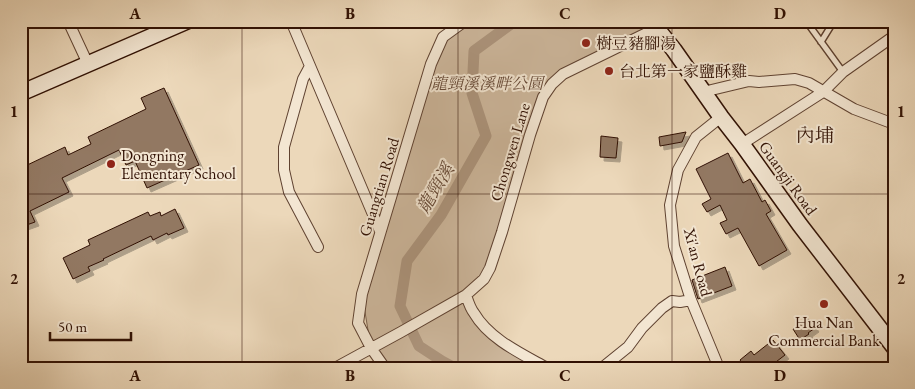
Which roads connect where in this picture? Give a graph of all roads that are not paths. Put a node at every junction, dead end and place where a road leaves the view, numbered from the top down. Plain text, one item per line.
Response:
1 (68, 21) edge
2 (187, 21) edge
3 (291, 21) edge
4 (465, 21) edge
5 (806, 21) edge
6 (834, 21) edge
7 (880, 21) edge
8 (658, 24) edge
9 (894, 26) edge
10 (894, 36) edge
11 (821, 42) junction
12 (88, 64) junction
13 (310, 66) junction
14 (843, 72) junction
15 (703, 92) junction
16 (823, 92) junction
17 (21, 93) edge
18 (721, 117) junction
19 (894, 124) edge
20 (742, 144) junction
21 (380, 231) junction
22 (318, 247) dead end
23 (466, 295) junction
24 (691, 300) junction
25 (370, 348) junction
26 (894, 348) edge
27 (335, 368) edge
28 (385, 368) edge
29 (547, 368) edge
30 (602, 368) edge
31 (719, 368) edge

1 - 12 street
2 - 12 main road
3 - 13 street
4 - 21 street, Guangtian Road
5 - 11 lane
6 - 11 lane
7 - 9 lane
8 - 15 main road, Guangji Road
8 - 23 street, Chongwen Lane
10 - 14 street
11 - 14 lane
12 - 17 main road
13 - 21 street
13 - 22 street
14 - 16 street
15 - 16 street
15 - 18 main road, Guangji Road
16 - 19 street
16 - 20 street
18 - 20 main road, Guangji Road
18 - 24 street, Xi'an Road
20 - 26 main road, Guangji Road
21 - 25 street, Guangtian Road
23 - 25 street, Chongwen Lane
23 - 29 street
24 - 30 street
24 - 31 street, Xi'an Road
25 - 27 street, Chongwen Lane
25 - 28 street, Guangtian Road

